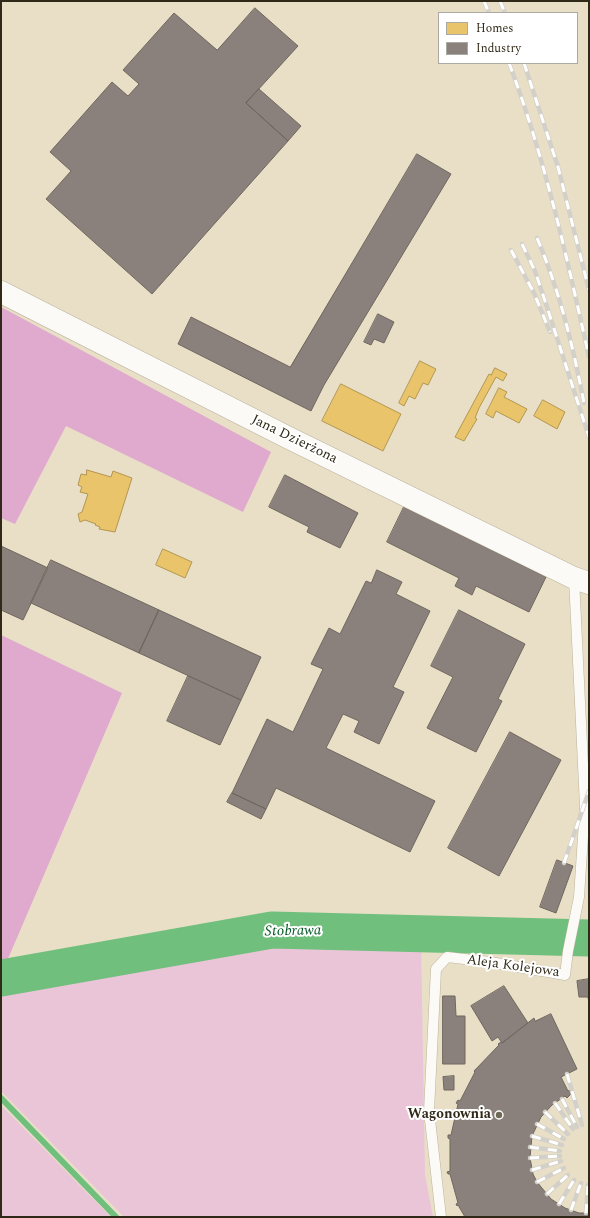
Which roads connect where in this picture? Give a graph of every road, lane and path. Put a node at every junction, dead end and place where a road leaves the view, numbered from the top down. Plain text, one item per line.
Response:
1 (1, 292) edge
2 (582, 581) edge
3 (441, 1217) edge

1 - 2 street, Jana Dzierżona
2 - 3 lane, Aleja Kolejowa

